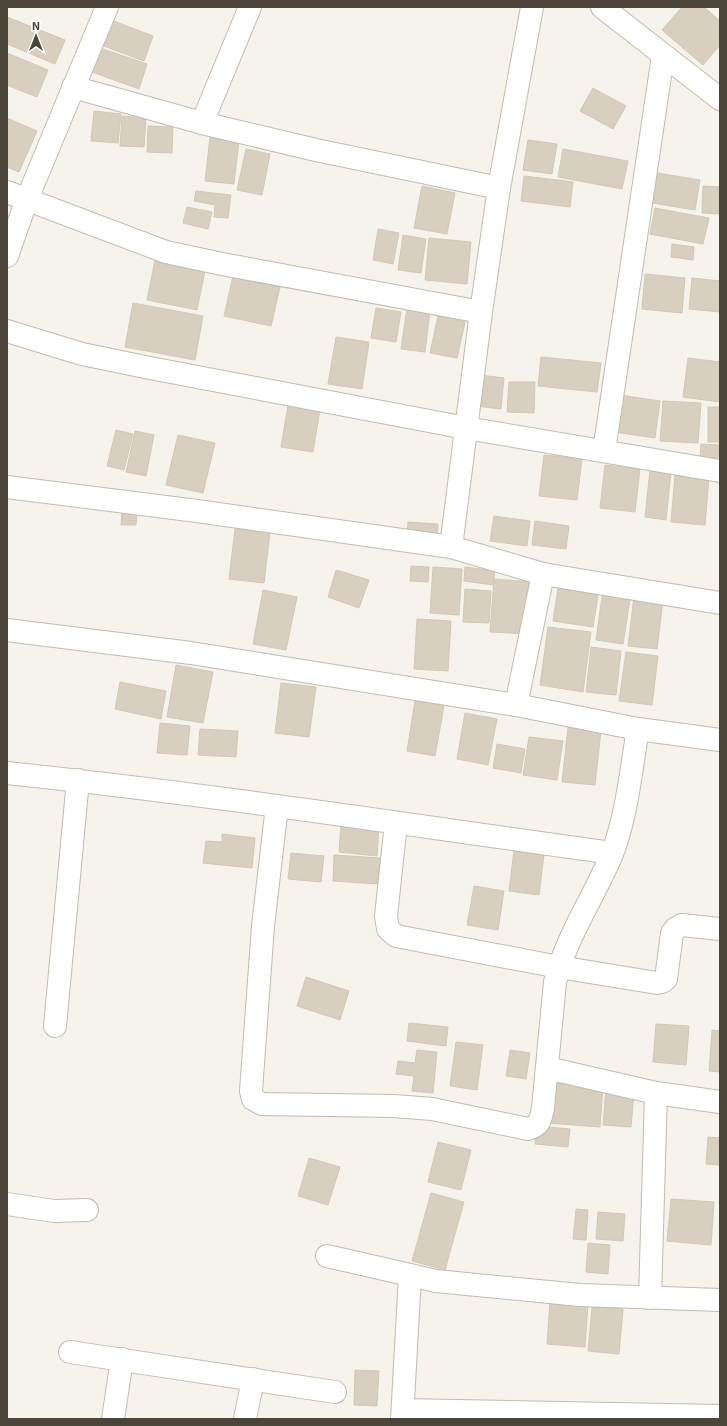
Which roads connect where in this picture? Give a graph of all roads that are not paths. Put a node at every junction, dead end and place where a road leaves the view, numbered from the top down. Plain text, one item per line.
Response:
1 (250, 7) edge
2 (532, 7) edge
3 (602, 7) edge
4 (101, 9) edge
5 (663, 56) junction
6 (73, 88) junction
7 (720, 100) edge
8 (202, 123) junction
9 (499, 188) junction
10 (17, 196) edge
11 (7, 256) edge
12 (481, 312) junction
13 (7, 332) edge
14 (466, 428) junction
15 (604, 451) junction
16 (720, 471) edge
17 (7, 487) edge
18 (451, 547) junction
19 (543, 574) junction
20 (720, 603) edge
21 (7, 630) edge
22 (516, 705) junction
23 (638, 729) junction
24 (720, 740) edge
25 (7, 773) edge
26 (78, 780) junction
27 (276, 806) junction
28 (396, 823) junction
29 (612, 853) junction
30 (720, 929) edge
31 (559, 967) junction
32 (55, 1026) dead end
33 (547, 1068) junction
34 (656, 1093) junction
35 (720, 1102) edge
36 (7, 1204) edge
37 (87, 1210) dead end
38 (327, 1256) dead end
39 (410, 1276) junction
40 (650, 1298) junction
41 (720, 1300) edge
42 (70, 1352) dead end
43 (122, 1359) junction
44 (253, 1379) junction
45 (335, 1392) dead end
46 (403, 1414) edge
47 (720, 1416) edge
48 (113, 1419) edge
49 (245, 1419) edge

1 - 8 street
2 - 9 street
3 - 5 street
4 - 6 street
5 - 7 street
5 - 15 street
6 - 8 street
6 - 10 street
8 - 9 street
9 - 12 street
10 - 11 street
10 - 12 street
12 - 14 street
13 - 14 street
14 - 15 street
14 - 18 street
15 - 16 street
17 - 18 street
18 - 19 street
19 - 20 street
19 - 22 street
21 - 22 street
22 - 23 street
23 - 24 street
23 - 29 street
25 - 26 street
26 - 27 street
26 - 32 street
27 - 28 street
27 - 33 street
28 - 29 street
28 - 31 street
29 - 31 street
30 - 31 street
31 - 33 street
33 - 34 street
34 - 35 street
34 - 40 street
36 - 37 street
38 - 39 street
39 - 40 street
39 - 46 street
40 - 41 street
42 - 43 street
43 - 44 street
43 - 48 street
44 - 45 street
44 - 49 street
46 - 47 street

